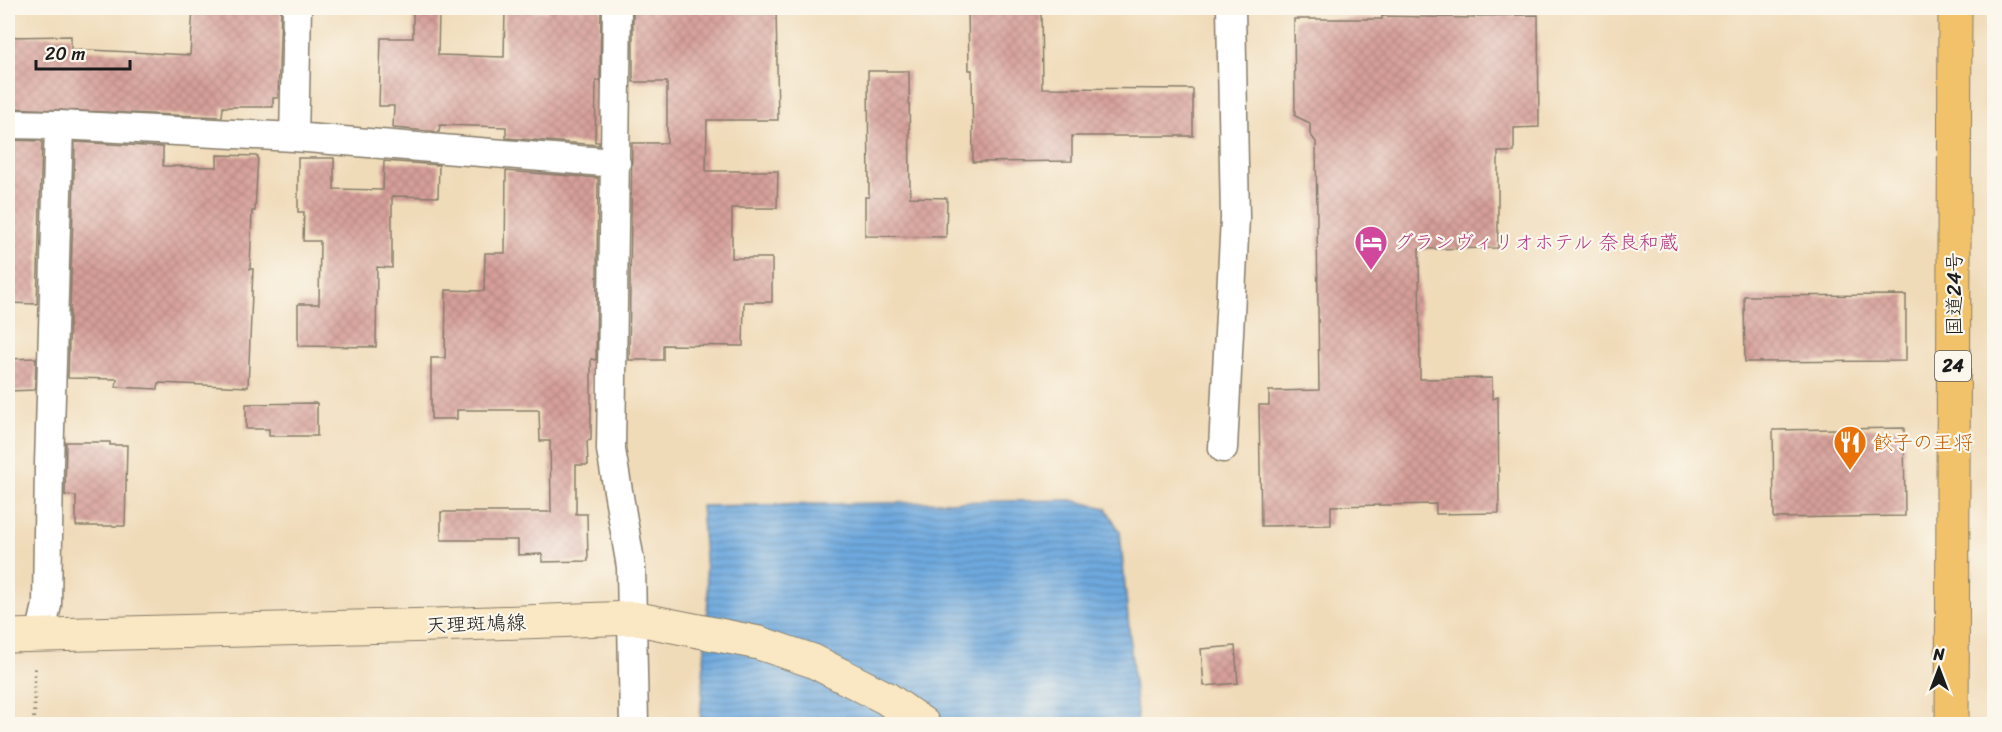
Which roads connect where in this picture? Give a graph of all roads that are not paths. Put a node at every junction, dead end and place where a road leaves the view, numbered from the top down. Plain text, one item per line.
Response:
1 (297, 8) edge
2 (617, 8) edge
3 (1231, 8) edge
4 (1955, 8) edge
5 (8, 124) edge
6 (59, 125) junction
7 (294, 137) junction
8 (616, 163) junction
9 (1223, 448) dead end
10 (633, 618) junction
11 (8, 636) edge
12 (40, 636) junction
13 (634, 724) edge
14 (923, 724) edge
15 (1952, 724) edge

1 - 7 street
2 - 8 street
3 - 9 street
4 - 15 highway, 国道24号 / 24
5 - 6 street
6 - 7 street
6 - 12 street
7 - 8 street
8 - 10 street
10 - 12 main road, 天理斑鳩線
10 - 13 street
10 - 14 main road, 天理斑鳩線
11 - 12 main road, 天理斑鳩線

